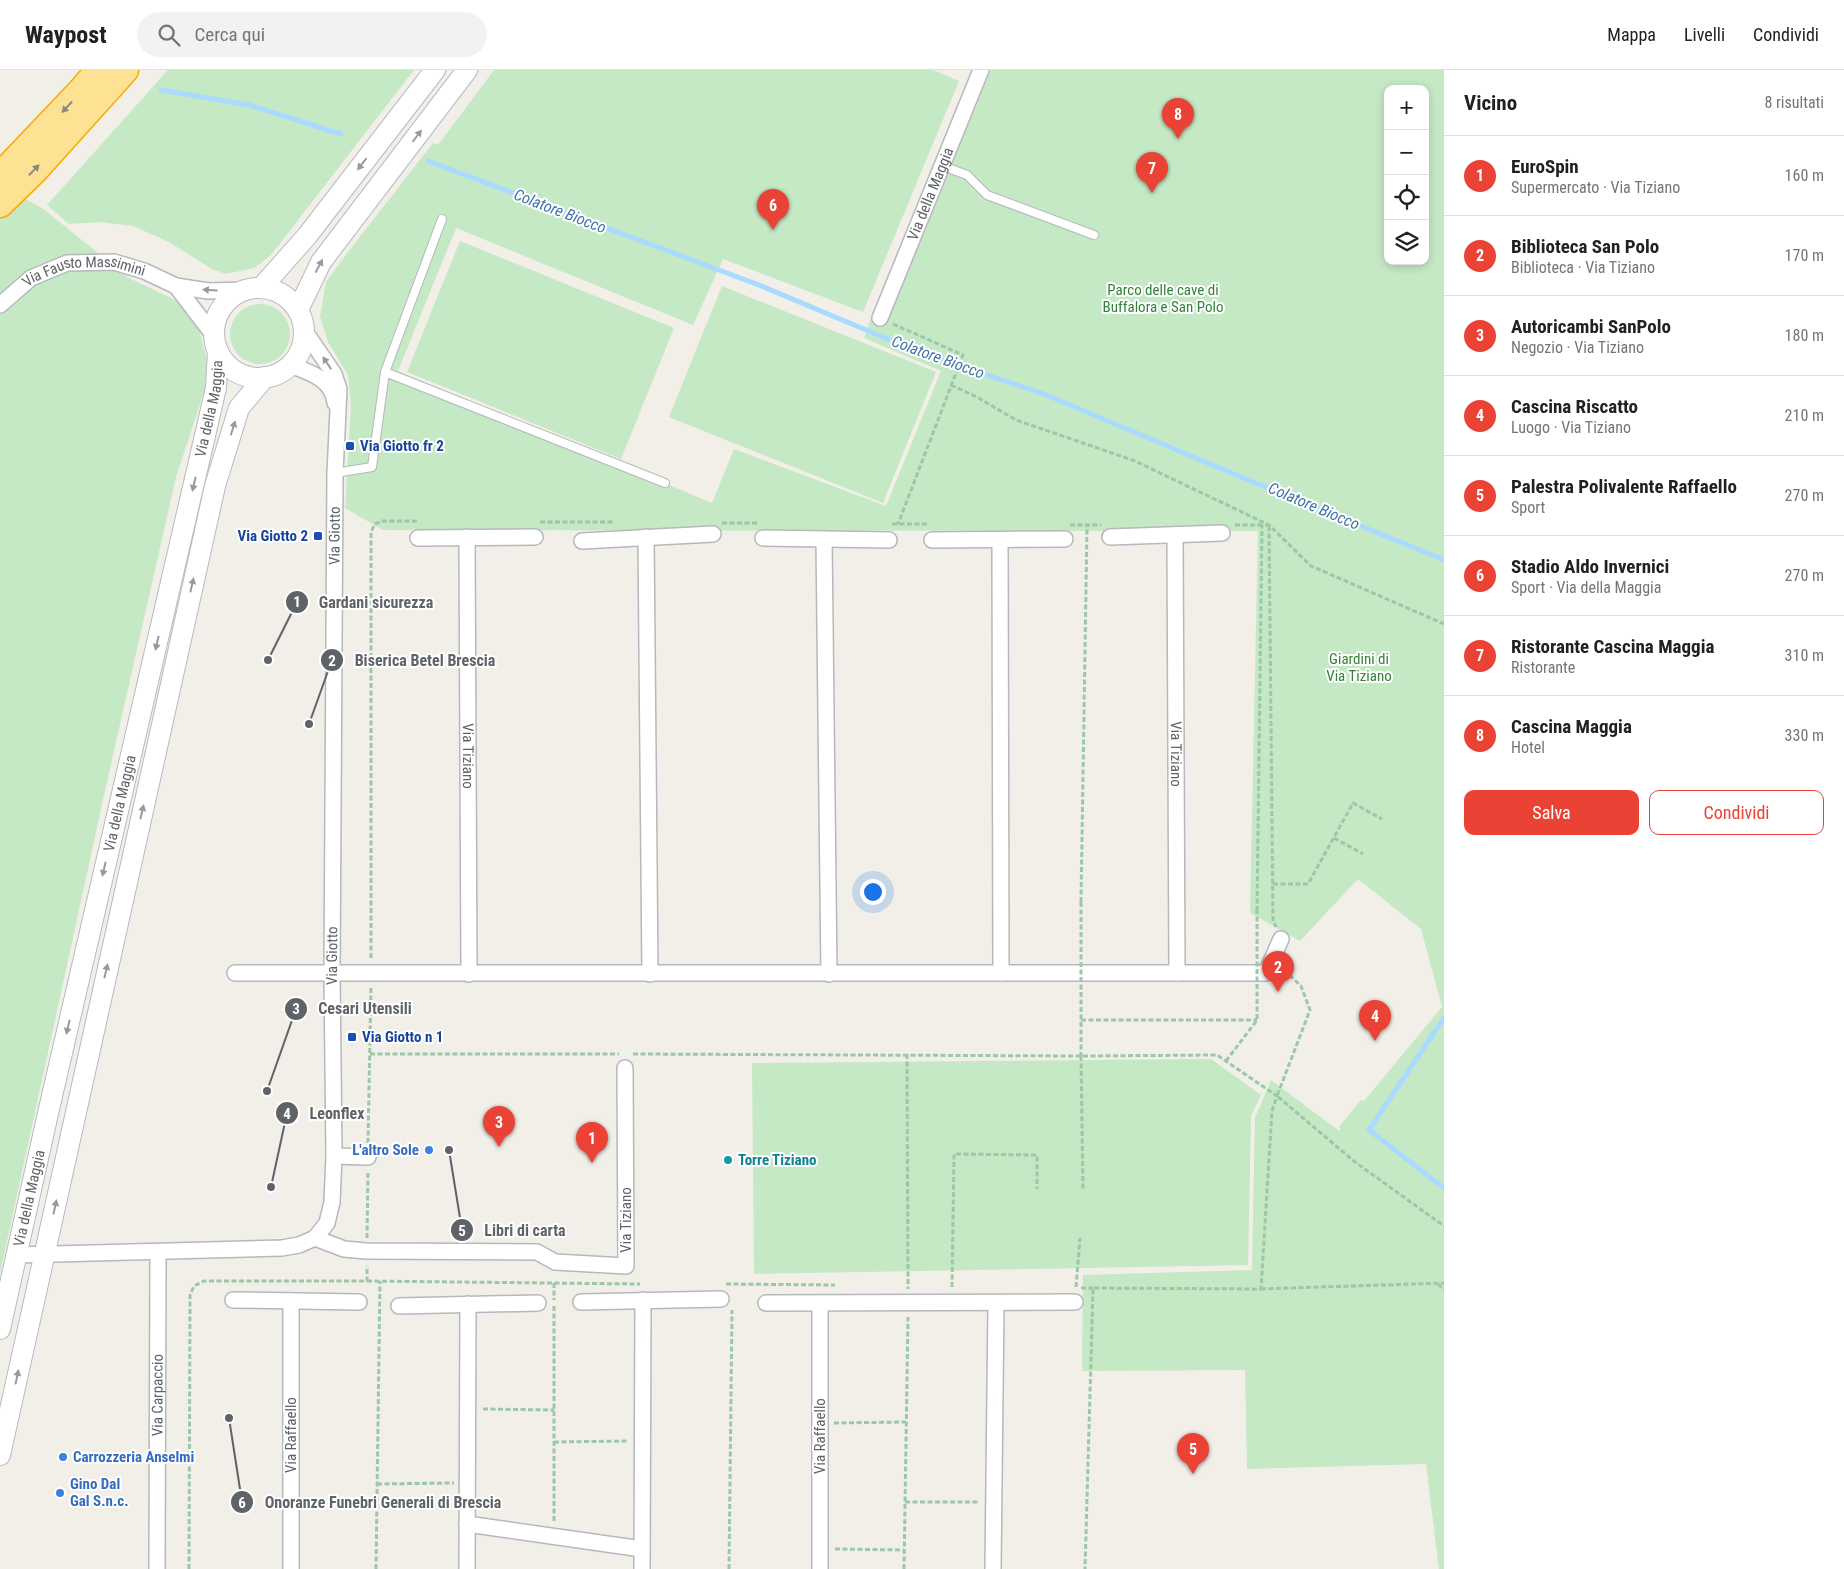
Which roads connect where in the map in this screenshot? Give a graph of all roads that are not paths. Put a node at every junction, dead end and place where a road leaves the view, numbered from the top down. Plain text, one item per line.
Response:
1 (99, 70) edge
2 (126, 70) edge
3 (435, 70) edge
4 (467, 70) edge
5 (981, 70) edge
6 (943, 166) junction
7 (0, 176) edge
8 (0, 204) edge
9 (442, 219) dead end
10 (1094, 235) dead end
11 (176, 286) junction
12 (253, 289) junction
13 (0, 305) edge
14 (298, 310) junction
15 (880, 318) road end
16 (304, 330) junction
17 (217, 344) junction
18 (290, 365) junction
19 (385, 372) junction
20 (265, 377) junction
21 (336, 427) junction
22 (335, 474) junction
23 (665, 484) dead end
24 (716, 528) road end
25 (1228, 529) road end
26 (1108, 531) road end
27 (1066, 532) road end
28 (1175, 535) junction
29 (467, 537) junction
30 (535, 537) dead end
31 (418, 538) dead end
32 (646, 538) junction
33 (763, 538) dead end
34 (824, 539) junction
35 (889, 540) dead end
36 (932, 540) dead end
37 (1000, 540) junction
38 (582, 541) dead end
39 (1281, 940) road end
40 (235, 973) dead end
41 (1002, 973) junction
42 (1177, 973) junction
43 (332, 974) junction
44 (469, 974) junction
45 (650, 974) junction
46 (829, 974) junction
47 (625, 1068) dead end
48 (334, 1156) junction
49 (368, 1157) road end
50 (315, 1238) junction
51 (158, 1252) junction
52 (44, 1254) junction
53 (16, 1255) junction
54 (1076, 1295) road end
55 (725, 1296) road end
56 (232, 1300) dead end
57 (643, 1300) junction
58 (291, 1301) junction
59 (359, 1302) dead end
60 (580, 1302) dead end
61 (538, 1303) dead end
62 (766, 1303) dead end
63 (820, 1303) junction
64 (996, 1303) junction
65 (468, 1304) junction
66 (399, 1306) dead end
67 (0, 1329) edge
68 (0, 1455) edge
69 (467, 1524) junction
70 (642, 1549) junction
71 (157, 1569) edge
72 (291, 1569) edge
73 (466, 1569) edge
74 (642, 1569) edge
75 (820, 1569) edge
76 (993, 1569) edge

1 -> 7 highway
8 -> 2 highway
3 -> 12 street
14 -> 4 street
5 - 6 street, Via della Maggia
6 - 10 lane
6 - 15 street, Via della Maggia
9 - 19 lane
12 -> 11 street, Via Fausto Massimini
11 - 13 street, Via Fausto Massimini
11 - 17 street, Via Fausto Massimini
12 - 14 street
12 - 17 street
14 - 16 street
16 - 18 street
21 -> 16 street, Via Giotto
17 - 20 street
17 -> 53 street, Via della Maggia
18 - 20 street
18 - 21 street, Via Giotto
19 - 22 lane
19 - 23 lane
52 -> 20 street, Via della Maggia
21 - 22 street, Via Giotto
22 - 43 street, Via Giotto
24 - 32 street
25 - 28 street
26 - 28 street
27 - 37 street
28 - 42 street, Via Tiziano
29 - 30 street
29 - 31 street
29 - 44 street, Via Tiziano
32 - 38 street
32 - 45 street
33 - 34 street
34 - 35 street
34 - 46 street
36 - 37 street
37 - 41 street
39 - 42 street
40 - 43 street
41 - 42 street
41 - 46 street
43 - 44 street
43 - 48 street, Via Giotto
44 - 45 street
45 - 46 street
47 - 50 street, Via Tiziano
48 - 49 street
48 - 50 street, Via Giotto
50 - 51 street
51 - 52 street
51 - 71 street, Via Carpaccio
52 - 53 street, Via della Maggia
68 -> 52 street, Via della Maggia
53 - 67 street, Via della Maggia
54 - 64 street
55 - 57 street
56 - 58 street
57 - 60 street
57 - 70 street
58 - 59 street
58 - 72 street, Via Raffaello
61 - 65 street
62 - 63 street
63 - 64 street
63 - 75 street, Via Raffaello
64 - 76 street
65 - 66 street
65 - 69 street
69 - 70 street
69 - 73 street
70 - 74 street

